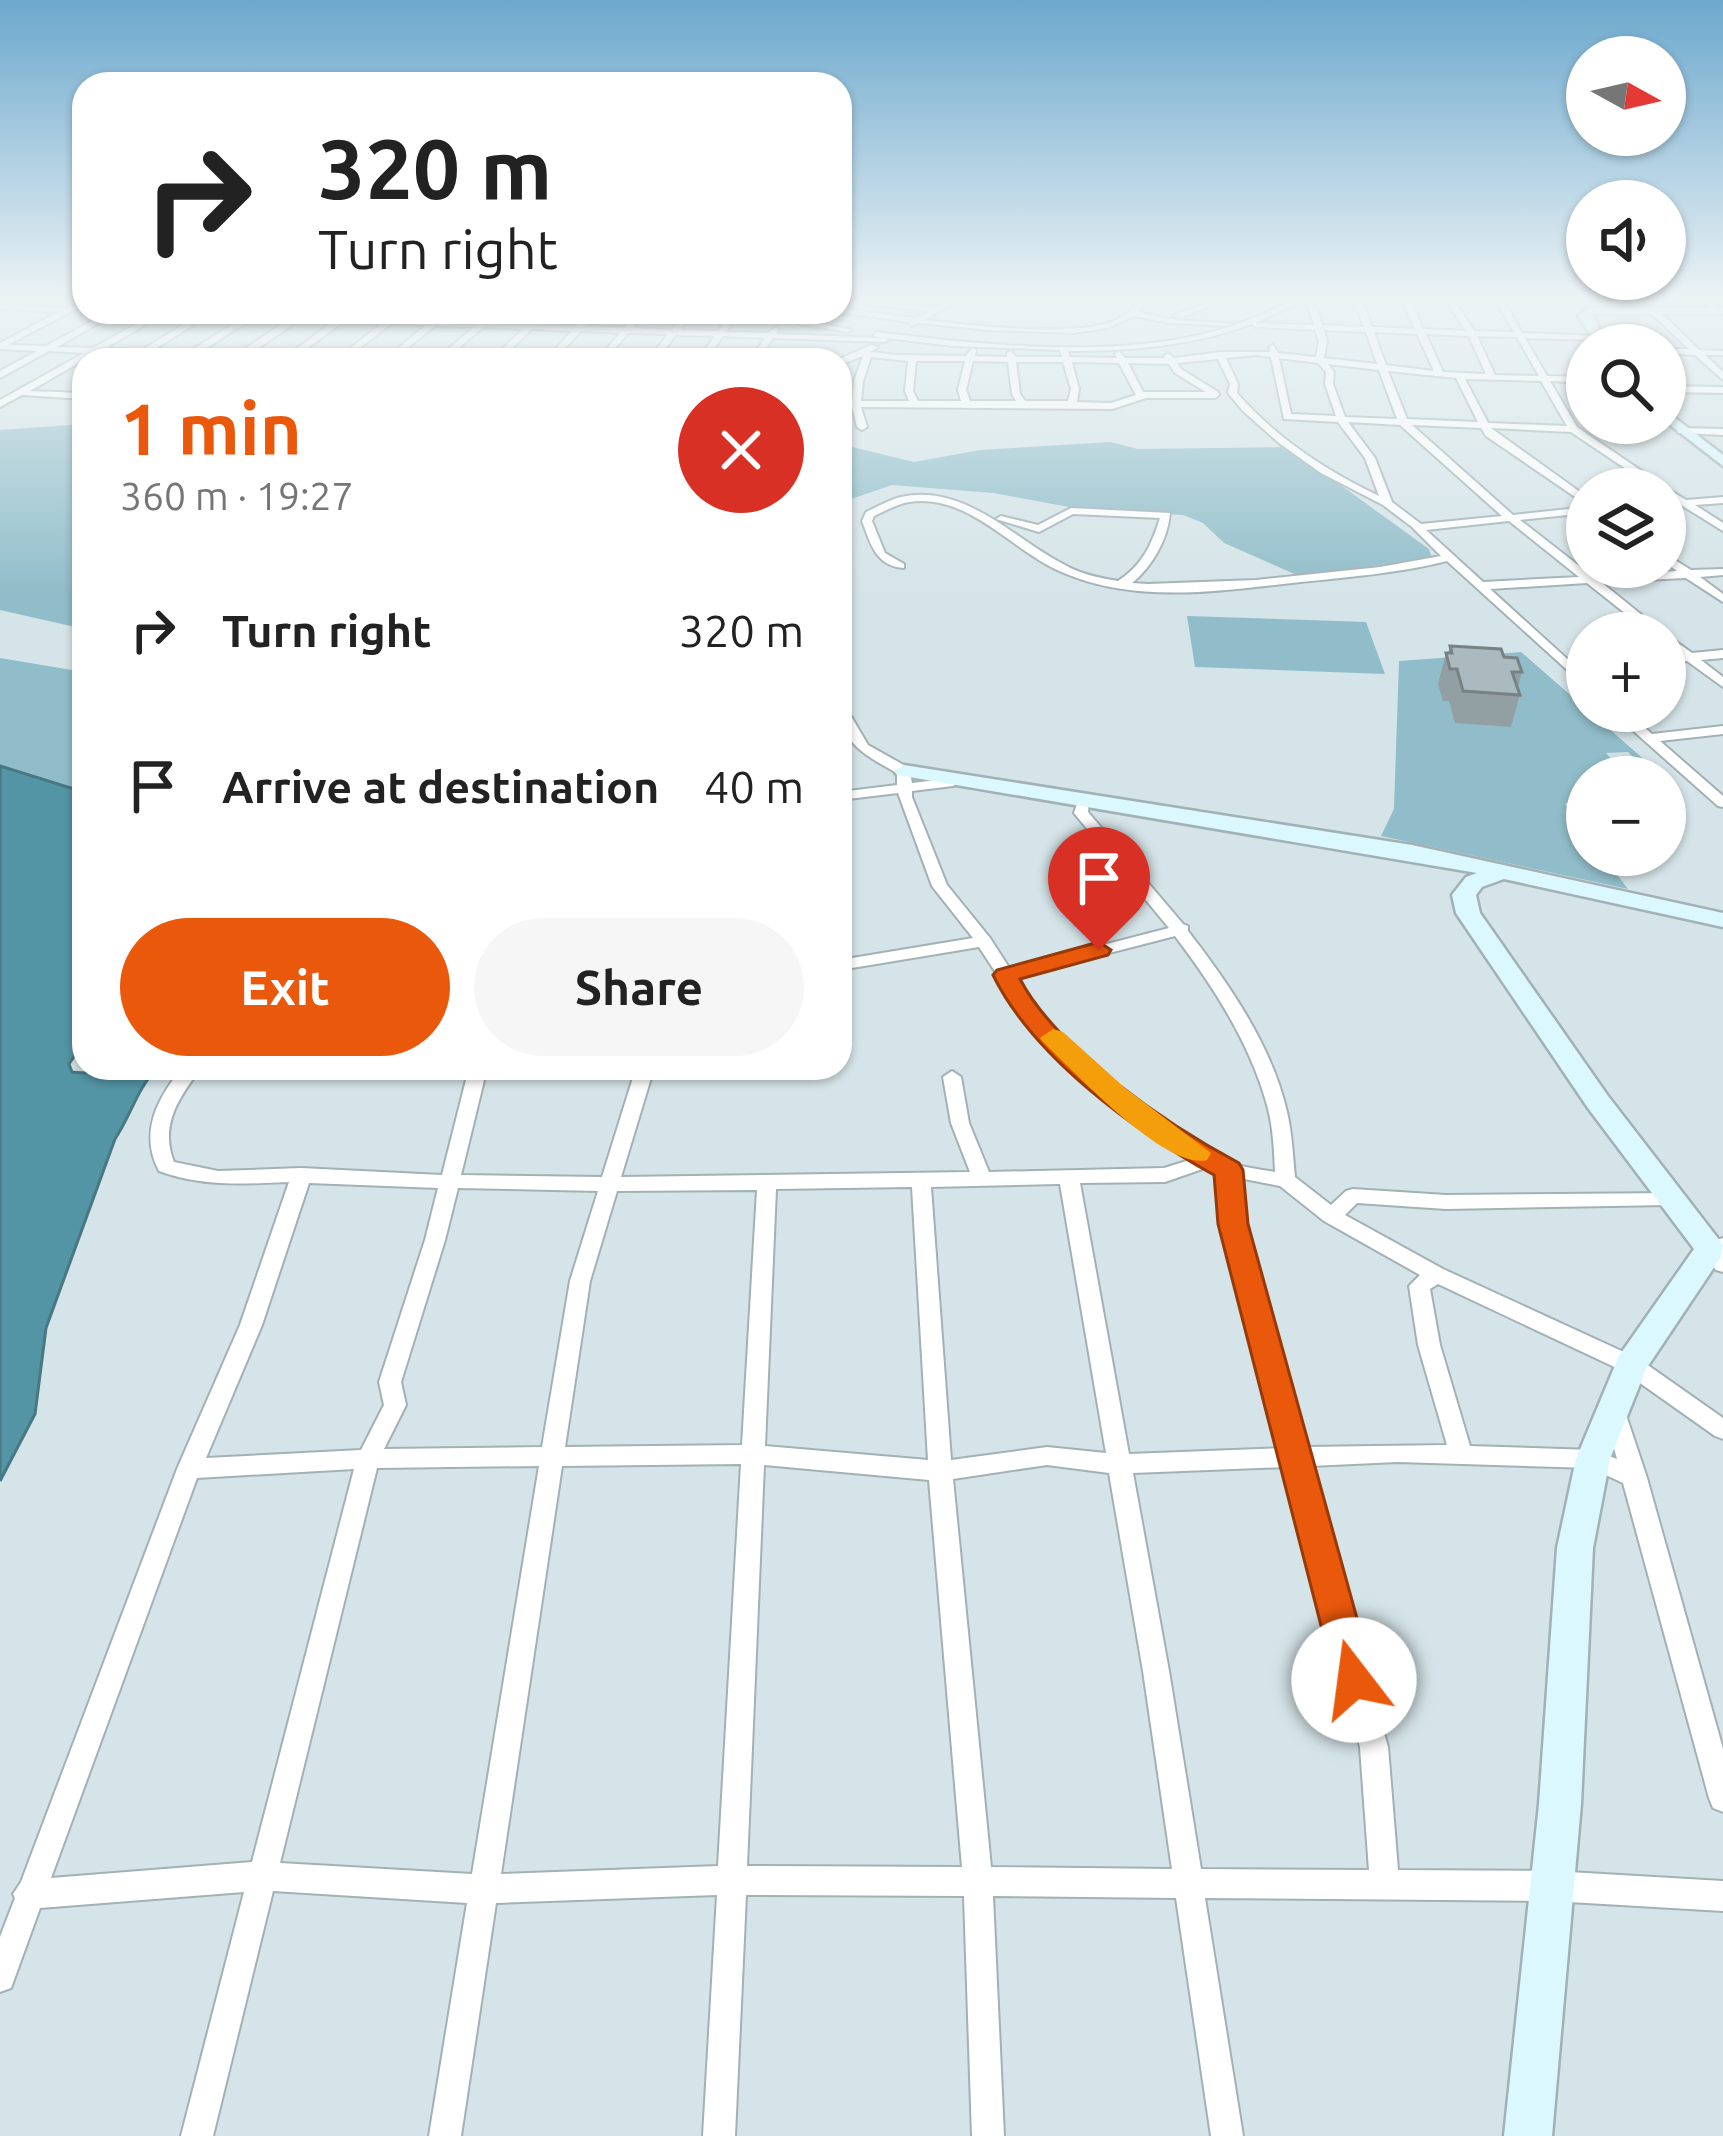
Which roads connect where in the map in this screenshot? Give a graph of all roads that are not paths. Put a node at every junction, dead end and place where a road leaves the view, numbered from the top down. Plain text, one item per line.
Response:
1 (858, 397) edge
2 (912, 397) edge
3 (964, 397) edge
4 (1018, 397) edge
5 (1073, 397) edge
6 (1139, 397) edge
7 (1235, 397) edge
8 (1283, 397) edge
9 (1333, 397) edge
10 (1393, 397) edge
11 (1470, 397) edge
12 (72, 399) edge
13 (852, 404) edge
14 (857, 404) junction
15 (915, 404) junction
16 (966, 404) junction
17 (1072, 404) junction
18 (1023, 405) junction
19 (49, 411) dead end
20 (1342, 421) junction
21 (1403, 422) junction
22 (1485, 425) junction
23 (862, 428) dead end
24 (1566, 430) edge
25 (1686, 431) edge
26 (1723, 432) edge
27 (1686, 434) edge
28 (1595, 444) edge
29 (1723, 462) edge
30 (1631, 468) edge
31 (1566, 490) edge
32 (1723, 500) edge
33 (1387, 503) junction
34 (1686, 503) edge
35 (1686, 504) edge
36 (963, 506) junction
37 (1566, 509) edge
38 (1512, 516) junction
39 (1418, 526) junction
40 (1723, 528) edge
41 (1448, 558) junction
42 (1566, 561) edge
43 (901, 566) dead end
44 (1723, 572) edge
45 (1688, 574) joint
46 (1566, 582) edge
47 (1119, 585) junction
48 (1480, 586) junction
49 (1599, 588) edge
50 (1723, 599) edge
51 (1630, 612) edge
52 (1723, 654) edge
53 (1686, 655) edge
54 (1686, 657) edge
55 (1689, 657) junction
56 (1566, 665) edge
57 (1723, 683) edge
58 (852, 730) edge
59 (1723, 730) edge
60 (1641, 732) edge
61 (1648, 738) junction
62 (904, 780) junction
63 (852, 793) edge
64 (1084, 801) junction
65 (1723, 803) edge
66 (1502, 872) junction
67 (1723, 920) edge
68 (1182, 929) junction
69 (984, 941) junction
70 (852, 963) edge
71 (1006, 975) junction
72 (952, 1077) dead end
73 (183, 1080) edge
74 (475, 1080) edge
75 (641, 1080) edge
76 (1219, 1165) junction
77 (301, 1175) junction
78 (981, 1176) junction
79 (1069, 1177) junction
80 (922, 1179) junction
81 (1286, 1180) junction
82 (609, 1182) junction
83 (767, 1182) junction
84 (446, 1184) junction
85 (1670, 1198) junction
86 (1330, 1216) junction
87 (1718, 1253) edge
88 (1436, 1274) junction
89 (1631, 1365) junction
90 (1616, 1412) junction
91 (1723, 1430) edge
92 (752, 1454) junction
93 (1297, 1455) junction
94 (1461, 1455) junction
95 (549, 1458) junction
96 (368, 1459) junction
97 (1593, 1459) junction
98 (1118, 1464) junction
99 (189, 1469) junction
100 (940, 1471) junction
101 (1635, 1478) junction
102 (1723, 1798) edge
103 (262, 1876) junction
104 (732, 1880) junction
105 (978, 1882) junction
106 (1189, 1883) junction
107 (1385, 1885) junction
108 (1552, 1886) junction
109 (484, 1889) junction
110 (28, 1894) junction
111 (1723, 1896) edge
112 (0, 1977) edge
113 (196, 2136) edge
114 (446, 2136) edge
115 (719, 2136) edge
116 (988, 2136) edge
117 (1227, 2136) edge
118 (1528, 2136) edge

1 - 14 street
2 - 15 street
3 - 16 street
4 - 18 street
5 - 17 street
6 - 17 street
7 - 33 street
8 - 20 street
9 - 20 street
10 - 21 street
11 - 22 street
12 - 19 street
13 - 14 street
14 - 15 street
14 - 23 street
15 - 16 street
16 - 18 street
17 - 18 street
20 - 21 street
20 - 33 street
21 - 22 street
21 - 38 street
22 - 24 street
22 - 31 street
25 - 26 street
27 - 29 street
28 - 30 street
32 - 34 street
33 - 39 street
35 - 40 street
36 - 43 street
36 - 47 street
36 - 47 street
37 - 38 street
38 - 39 street
38 - 42 street
39 - 41 street
41 - 47 street
41 - 48 street
44 - 45 street
45 - 50 street
46 - 48 street
48 - 56 street
49 - 51 street
52 - 55 street
53 - 55 street
54 - 55 street
55 - 57 street
58 - 62 street
59 - 61 street
60 - 61 street
61 - 65 street
62 - 63 street
62 - 64 street
62 - 69 street
64 - 66 street
64 - 68 street
66 - 67 street
66 - 85 street
68 - 71 street
68 - 81 street
69 - 70 street
69 - 71 street
71 - 76 street
72 - 78 street
73 - 77 street
74 - 84 street
75 - 82 street
76 - 79 street
76 - 81 street
76 - 93 street
77 - 84 street
77 - 99 street
78 - 79 street
78 - 80 street
79 - 98 street
80 - 83 street
80 - 100 street
81 - 86 street
82 - 83 street
82 - 84 street
82 - 95 street
83 - 92 street
84 - 96 street
85 - 86 street
85 - 87 street
86 - 88 street
87 - 89 street
88 - 89 street
88 - 94 street
89 - 90 street
89 - 91 street
90 - 97 street
90 - 101 street
92 - 95 street
92 - 100 street
92 - 104 street
93 - 94 street
93 - 98 street
93 - 107 street
94 - 97 street
95 - 96 street
95 - 109 street
96 - 99 street
96 - 103 street
97 - 101 street
97 - 108 street
98 - 100 street
98 - 106 street
99 - 110 street
100 - 105 street
101 - 102 street
103 - 109 street
103 - 110 street
103 - 113 street
104 - 105 street
104 - 109 street
104 - 115 street
105 - 106 street
105 - 116 street
106 - 107 street
106 - 117 street
107 - 108 street
108 - 111 street
108 - 118 street
109 - 114 street
110 - 112 street

